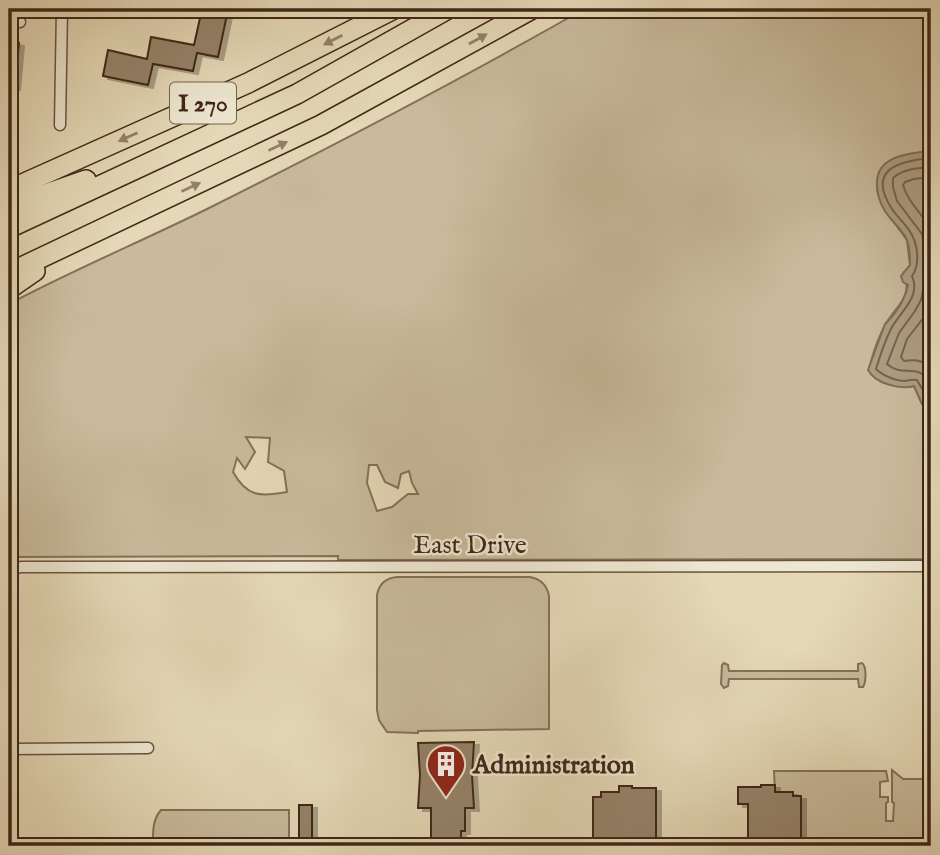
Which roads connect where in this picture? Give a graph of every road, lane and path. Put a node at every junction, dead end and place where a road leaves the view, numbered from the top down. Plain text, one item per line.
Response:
1 (62, 9) edge
2 (394, 9) edge
3 (448, 9) edge
4 (533, 9) edge
5 (60, 125) dead end
6 (199, 139) junction
7 (9, 190) edge
8 (9, 208) edge
9 (9, 228) edge
10 (85, 237) junction
11 (9, 273) edge
12 (9, 289) edge
13 (931, 566) edge
14 (9, 570) edge
15 (148, 748) dead end
16 (9, 749) edge

1 - 5 street
2 -> 7 highway, I 270
3 - 6 highway, I 270
10 -> 4 highway, I 270
6 - 8 highway
6 - 9 highway, I 270
10 - 11 highway, I 270
10 - 12 highway
13 - 14 street, East Drive
15 - 16 street

